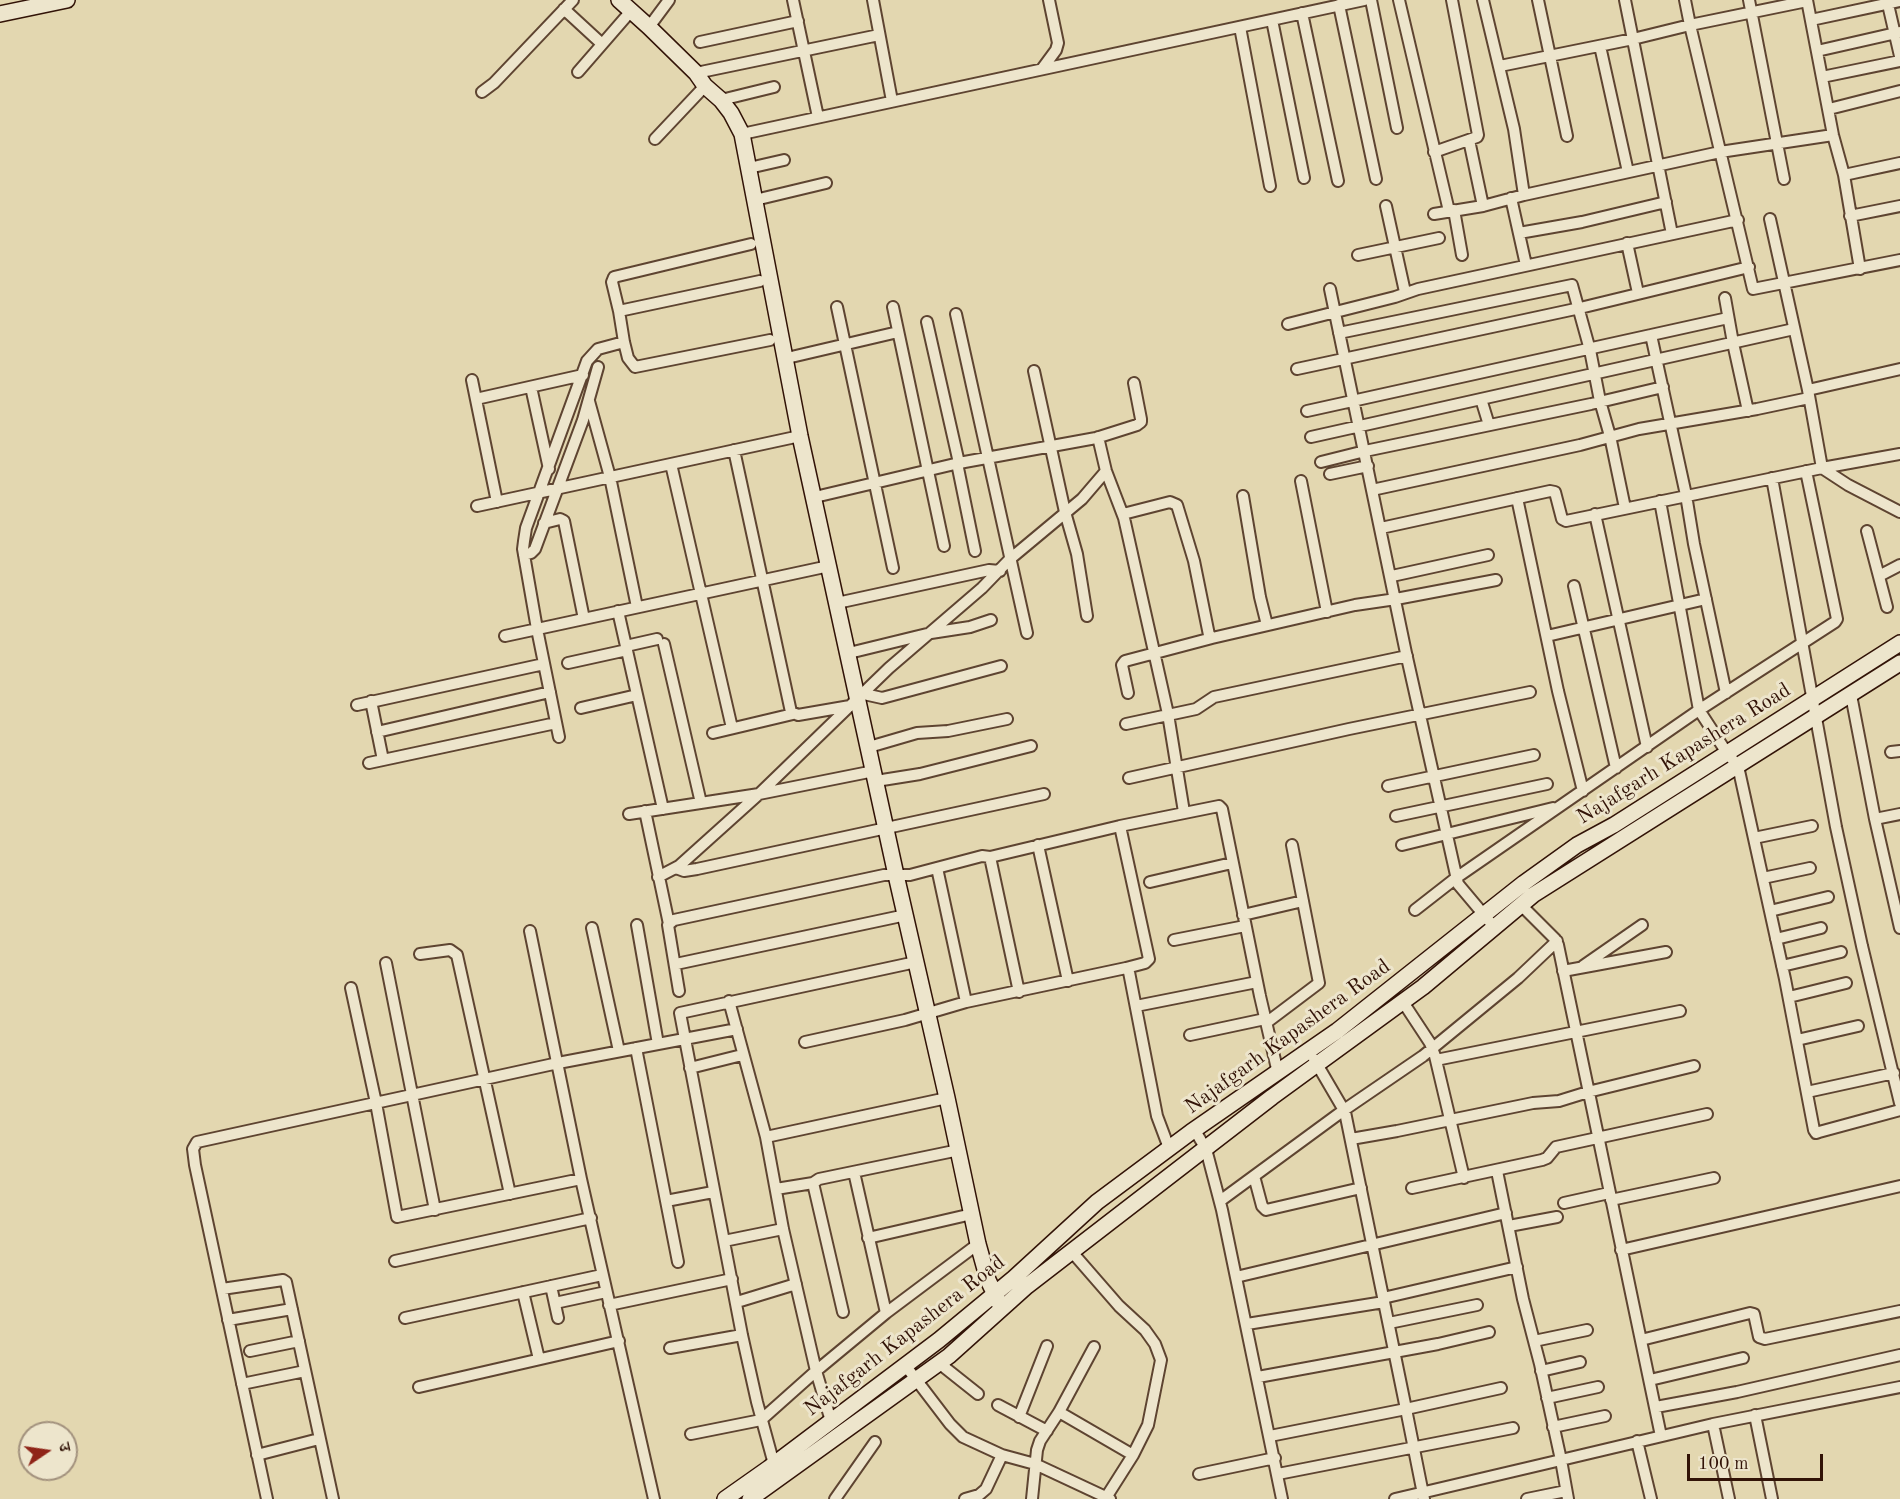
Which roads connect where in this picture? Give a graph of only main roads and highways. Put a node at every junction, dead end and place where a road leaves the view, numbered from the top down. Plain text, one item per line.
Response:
1 (66, 0) edge
2 (619, 0) edge
3 (25, 5) edge
4 (0, 14) edge
5 (1900, 643) edge
6 (1900, 663) edge
7 (1526, 895) junction
8 (998, 1302) junction
9 (774, 1479) edge
10 (725, 1499) edge
11 (750, 1499) edge

1 - 3 main road
2 - 8 main road
3 - 4 main road
5 - 7 main road, Najafgarh Kapashera Road
6 - 7 main road, Najafgarh Kapashera Road
7 - 8 main road, Najafgarh Kapashera Road
7 - 8 main road, Najafgarh Kapashera Road
8 - 9 main road, Najafgarh Kapashera Road
8 - 9 main road, Najafgarh Kapashera Road
9 - 10 main road, Najafgarh Kapashera Road
9 - 11 main road, Najafgarh Kapashera Road

